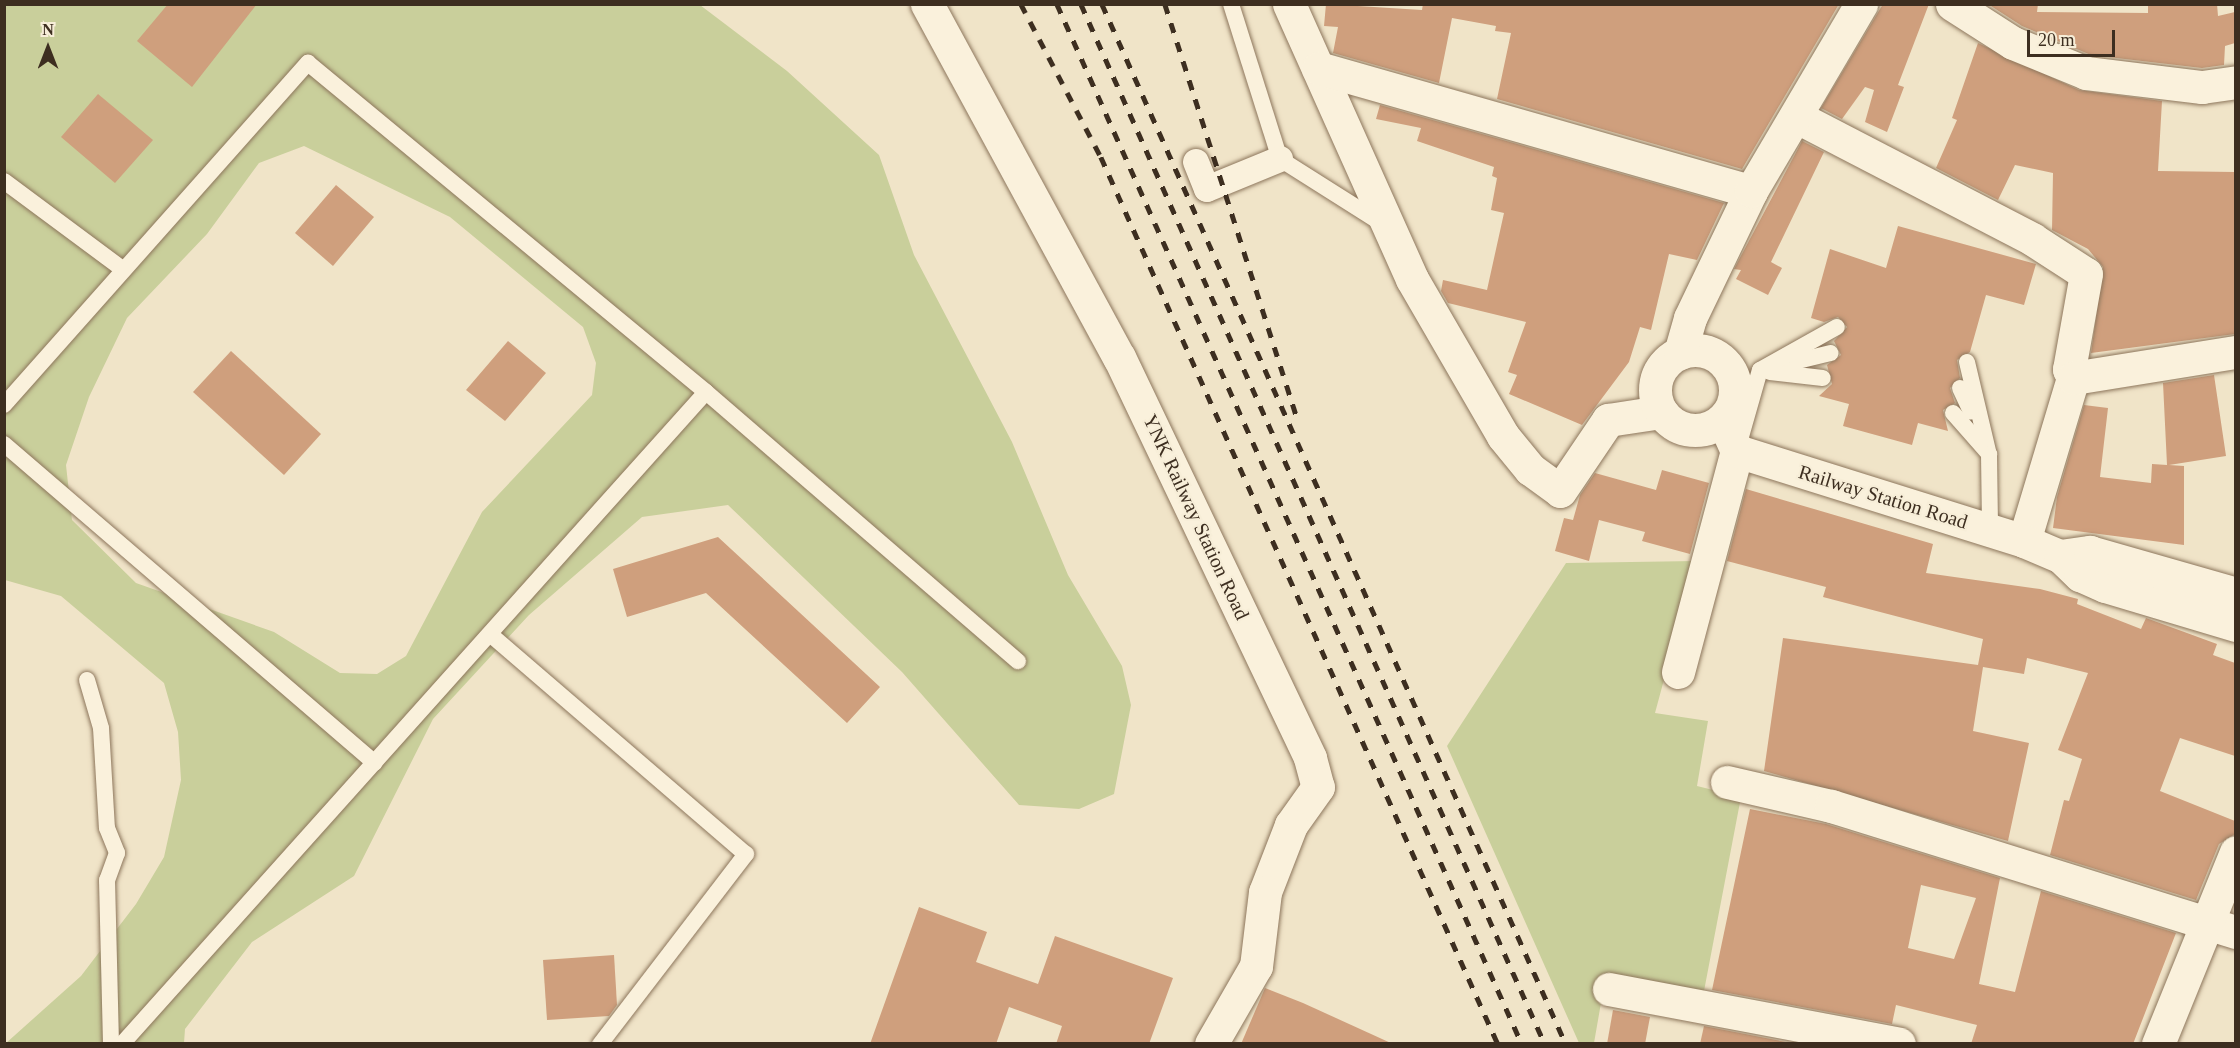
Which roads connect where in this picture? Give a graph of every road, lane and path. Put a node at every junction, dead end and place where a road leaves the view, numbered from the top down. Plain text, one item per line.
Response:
1 (927, 4) edge
2 (1232, 4) edge
3 (1289, 4) edge
4 (1862, 4) edge
5 (1952, 4) edge
6 (1318, 68) junction
7 (2235, 82) edge
8 (1799, 118) junction
9 (1280, 159) junction
10 (1196, 162) dead end
11 (4, 181) edge
12 (1751, 192) junction
13 (1387, 226) junction
14 (124, 270) junction
15 (1838, 327) dead end
16 (2235, 352) edge
17 (1680, 353) junction
18 (1831, 353) dead end
19 (1967, 362) dead end
20 (1760, 370) junction
21 (1824, 378) dead end
22 (2073, 378) junction
23 (1960, 388) dead end
24 (706, 392) junction
25 (4, 405) edge
26 (1661, 412) junction
27 (1953, 413) dead end
28 (1723, 420) junction
29 (4, 444) edge
30 (1737, 451) junction
31 (1989, 454) junction
32 (1990, 530) junction
33 (2024, 541) junction
34 (2061, 556) junction
35 (2235, 594) edge
36 (2235, 626) edge
37 (491, 635) junction
38 (1018, 661) dead end
39 (1678, 672) dead end
40 (87, 680) dead end
41 (375, 763) junction
42 (1727, 782) dead end
43 (2235, 852) edge
44 (2221, 927) edge
45 (1609, 989) dead end
46 (111, 1044) edge
47 (122, 1044) edge
48 (600, 1044) edge
49 (1211, 1044) edge
50 (1899, 1044) edge
51 (2157, 1044) edge

1 - 49 street, YNK Railway Station Road
2 - 9 lane
3 - 6 street
4 - 8 street
5 - 7 street
6 - 12 street
6 - 13 street
8 - 12 street
8 - 22 street
9 - 10 street
9 - 13 lane
11 - 14 lane
12 - 17 street
13 - 26 street
14 - 24 lane
14 - 25 lane
15 - 20 lane
16 - 22 street
17 - 26 street
17 - 28 street
18 - 20 lane
19 - 31 lane
20 - 21 lane
20 - 30 lane
22 - 33 street
23 - 31 lane
24 - 37 lane
24 - 38 lane
26 - 28 street
27 - 31 lane
28 - 30 street
29 - 41 lane
30 - 32 street, Railway Station Road
30 - 39 street
31 - 32 lane
32 - 33 street, Railway Station Road
33 - 34 street, Railway Station Road
34 - 35 street, Railway Station Road
34 - 36 street, Railway Station Road
37 - 41 lane
37 - 48 lane
40 - 46 lane
41 - 47 lane
42 - 44 street
43 - 44 street
44 - 51 street
45 - 50 street

